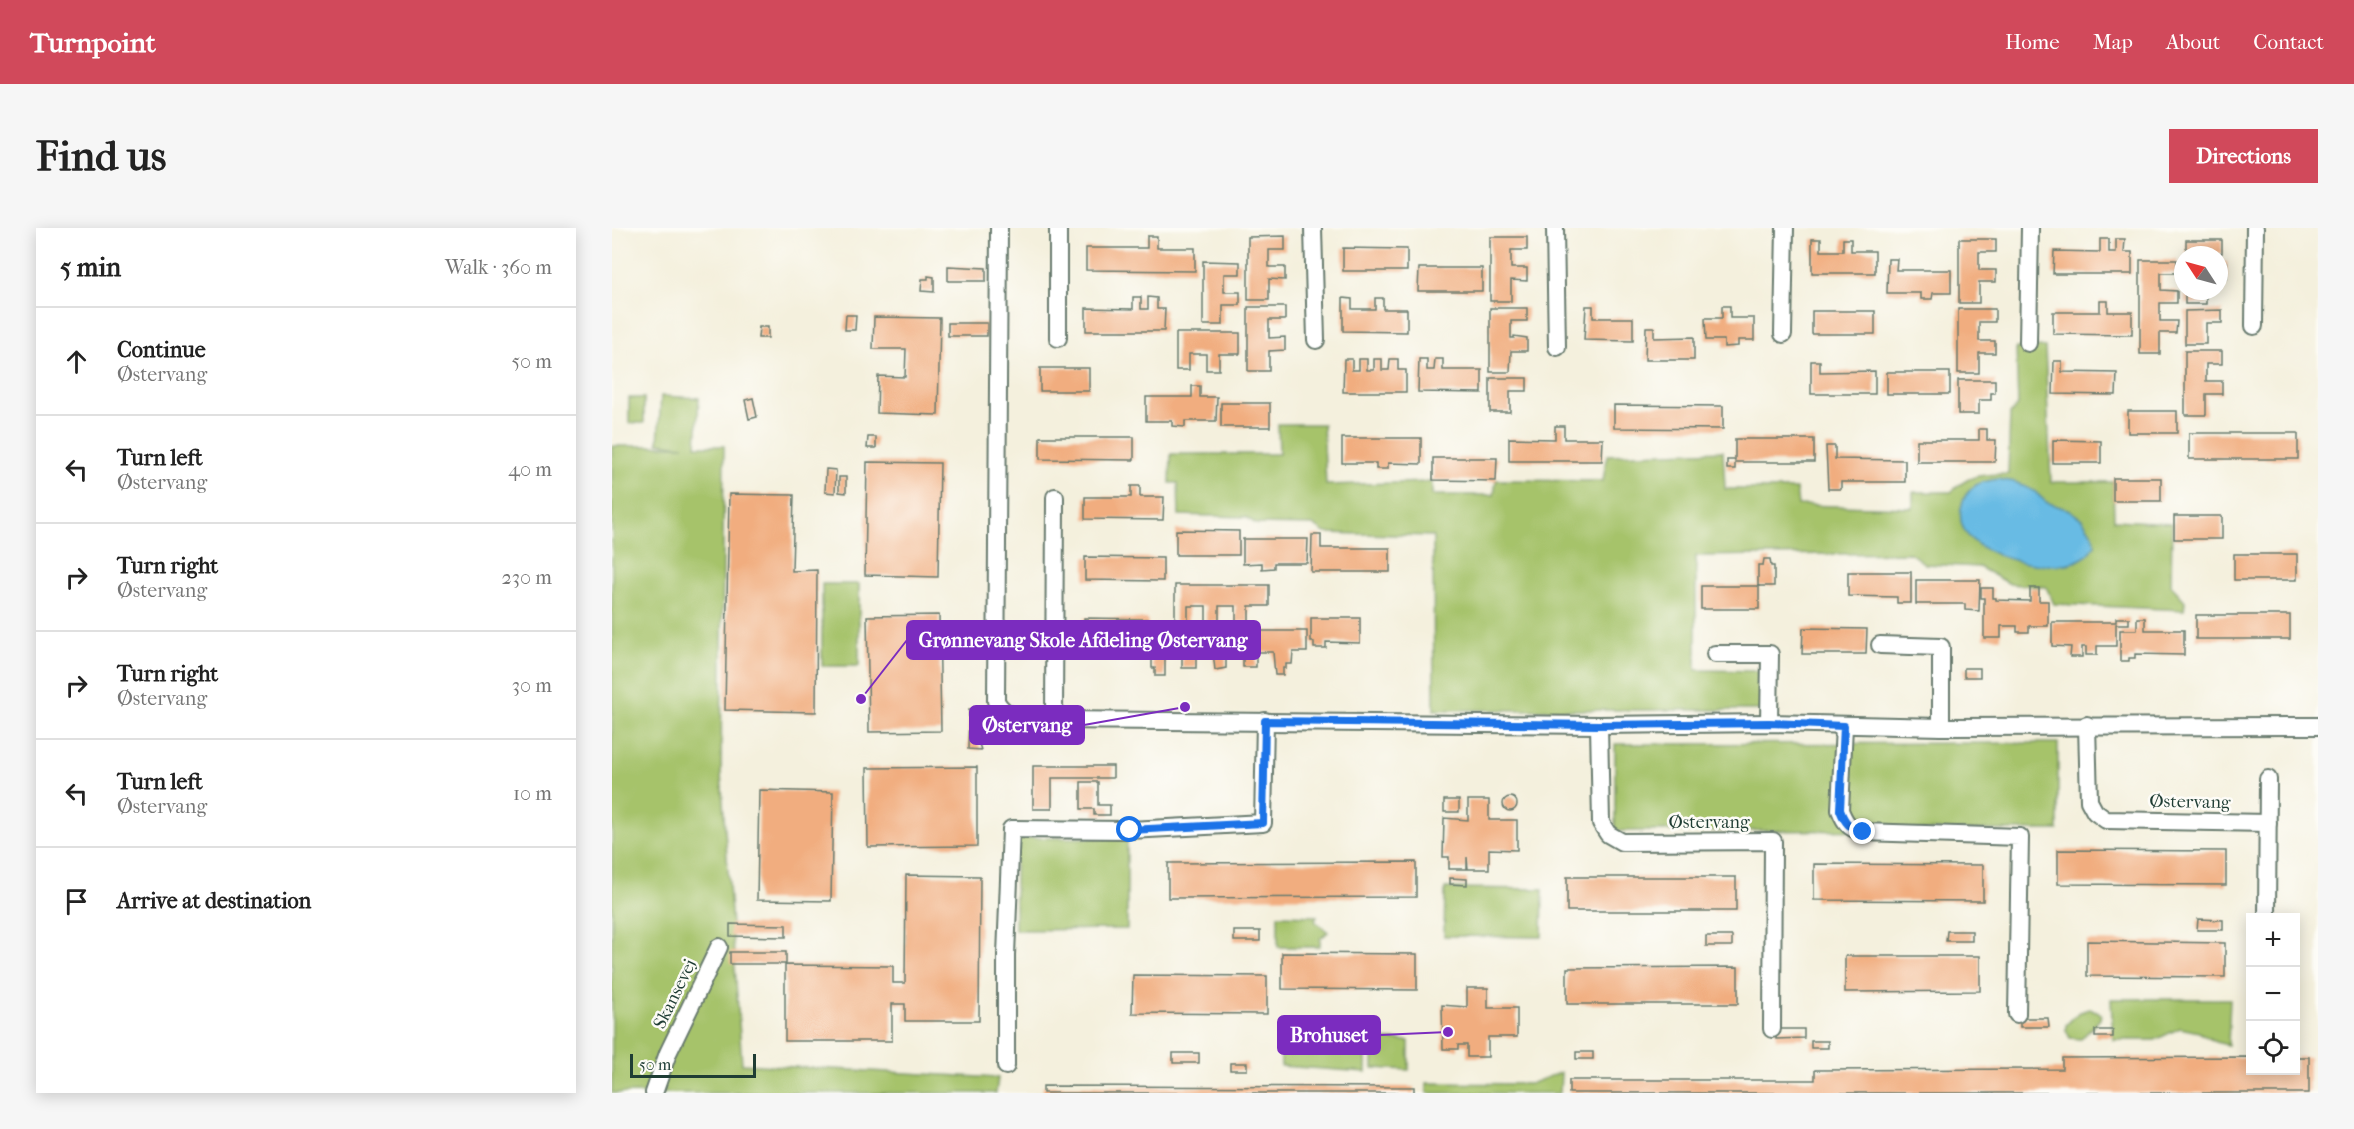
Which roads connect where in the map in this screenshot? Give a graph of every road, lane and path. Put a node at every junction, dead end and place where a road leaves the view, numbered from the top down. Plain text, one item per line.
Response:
1 (999, 228) edge
2 (1058, 228) edge
3 (1313, 228) edge
4 (1555, 228) edge
5 (1785, 228) edge
6 (2030, 228) edge
7 (2255, 228) edge
8 (2254, 326) dead end
9 (1783, 334) dead end
10 (1058, 338) dead end
11 (1316, 340) dead end
12 (2028, 343) dead end
13 (1557, 347) dead end
14 (1056, 497) dead end
15 (1880, 645) dead end
16 (1715, 654) dead end
17 (1054, 720) junction
18 (1265, 721) junction
19 (1769, 723) junction
20 (1599, 725) junction
21 (2087, 725) junction
22 (1844, 726) junction
23 (2318, 726) edge
24 (1941, 727) junction
25 (2268, 779) dead end
26 (2268, 823) junction
27 (2267, 913) edge
28 (719, 947) dead end
29 (2017, 1014) dead end
30 (1772, 1029) dead end
31 (1006, 1066) dead end
32 (654, 1093) edge

1 - 17 street
2 - 10 street
3 - 11 street
4 - 13 street
5 - 9 street
6 - 12 street
7 - 8 street
14 - 17 street
15 - 24 street
16 - 19 street
17 - 18 street
18 - 20 street
18 - 31 street
19 - 20 street
19 - 22 street
20 - 30 street, Østervang
21 - 23 street
21 - 24 street
21 - 26 street, Østervang
22 - 24 street
22 - 29 street
25 - 26 street
26 - 27 street
28 - 32 street, Skansevej

